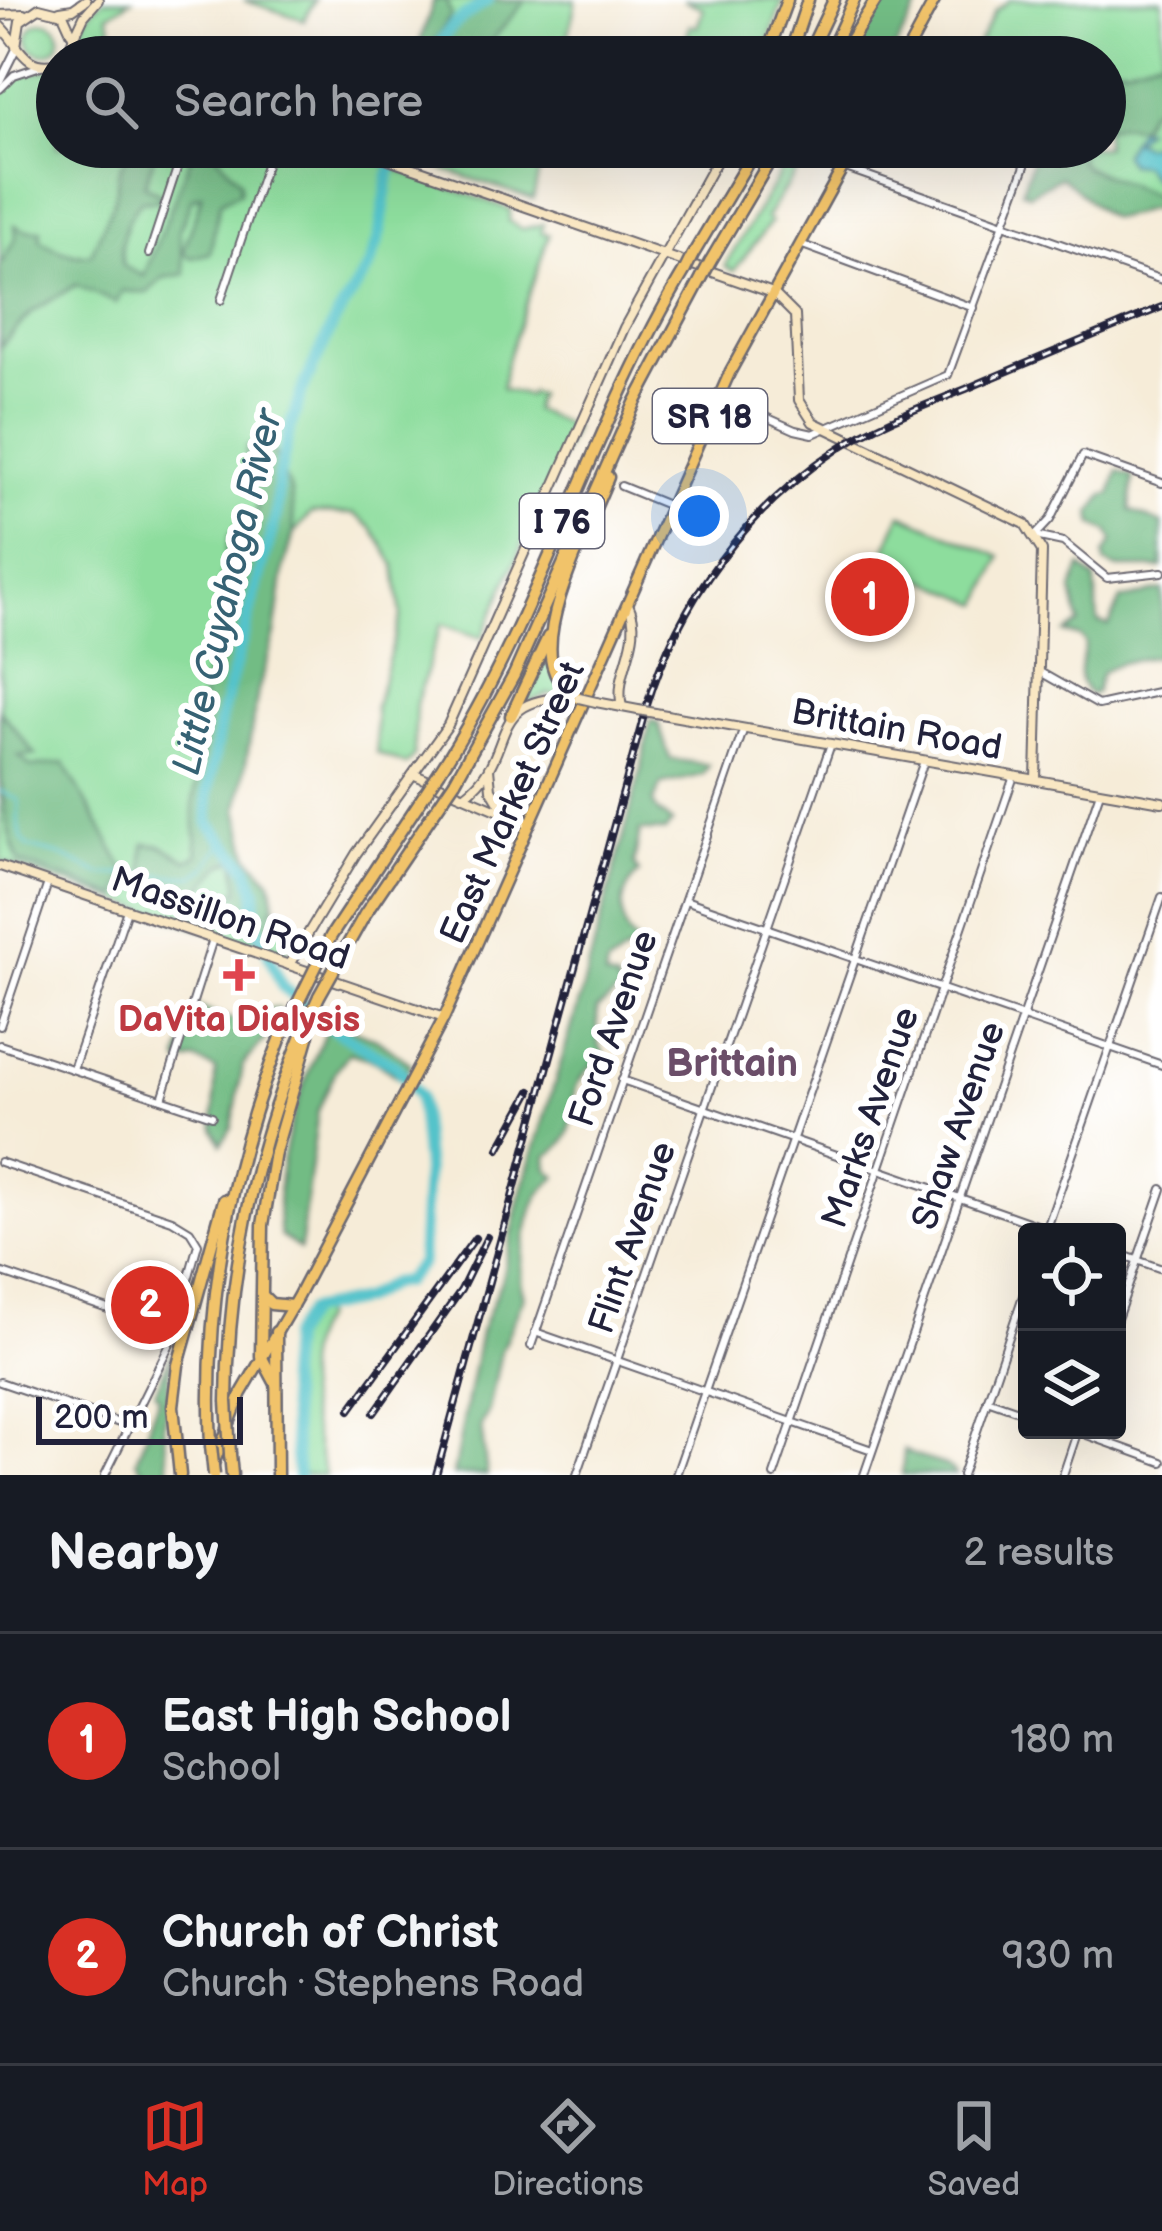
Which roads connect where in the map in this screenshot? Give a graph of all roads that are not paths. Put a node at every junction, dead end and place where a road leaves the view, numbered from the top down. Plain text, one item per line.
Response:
1 (86, 0) edge
2 (98, 0) edge
3 (788, 0) edge
4 (808, 0) edge
5 (834, 0) edge
6 (854, 0) edge
7 (876, 0) edge
8 (935, 0) edge
9 (59, 11) junction
10 (26, 14) junction
11 (0, 16) edge
12 (0, 26) edge
13 (73, 36) edge
14 (74, 36) edge
15 (774, 36) edge
16 (796, 36) edge
17 (817, 36) edge
18 (838, 36) edge
19 (853, 36) edge
20 (915, 36) edge
21 (17, 47) junction
22 (36, 64) edge
23 (36, 68) edge
24 (0, 85) edge
25 (177, 168) edge
26 (265, 168) edge
27 (413, 168) edge
28 (712, 168) edge
29 (742, 168) edge
30 (765, 168) edge
31 (842, 168) edge
32 (846, 168) edge
33 (1024, 168) edge
34 (1004, 225) junction
35 (800, 244) junction
36 (149, 254) dead end
37 (663, 255) junction
38 (1162, 280) edge
39 (772, 293) junction
40 (221, 300) dead end
41 (974, 308) junction
42 (719, 396) junction
43 (635, 403) junction
44 (825, 430) junction
45 (1162, 483) edge
46 (621, 486) dead end
47 (670, 506) junction
48 (1035, 536) junction
49 (1162, 572) edge
50 (628, 604) junction
51 (554, 623) junction
52 (1040, 672) junction
53 (1162, 691) edge
54 (579, 698) junction
55 (622, 707) junction
56 (511, 716) junction
57 (744, 728) junction
58 (831, 744) junction
59 (924, 761) junction
60 (490, 763) junction
61 (400, 769) dead end
62 (415, 775) junction
63 (1014, 776) junction
64 (1036, 779) junction
65 (1100, 792) junction
66 (465, 795) junction
67 (1162, 802) edge
68 (508, 814) junction
69 (530, 824) junction
70 (0, 866) edge
71 (48, 883) junction
72 (1162, 897) edge
73 (685, 900) junction
74 (127, 910) junction
75 (1159, 917) edge
76 (767, 928) junction
77 (214, 939) junction
78 (854, 959) junction
79 (290, 965) junction
80 (942, 988) junction
81 (1023, 1017) junction
82 (444, 1018) junction
83 (0, 1026) edge
84 (302, 1044) junction
85 (0, 1045) edge
86 (1110, 1048) junction
87 (1162, 1065) edge
88 (73, 1069) junction
89 (622, 1080) junction
90 (162, 1099) junction
91 (704, 1108) junction
92 (212, 1116) dead end
93 (792, 1137) junction
94 (0, 1162) edge
95 (237, 1170) junction
96 (879, 1170) junction
97 (1162, 1189) edge
98 (961, 1198) junction
99 (1027, 1223) edge
100 (1048, 1223) edge
101 (1126, 1255) edge
102 (1138, 1260) junction
103 (1162, 1270) edge
104 (0, 1272) edge
105 (262, 1293) junction
106 (1126, 1294) edge
107 (292, 1306) junction
108 (1018, 1310) edge
109 (175, 1332) junction
110 (276, 1332) junction
111 (536, 1332) junction
112 (531, 1346) dead end
113 (261, 1357) junction
114 (617, 1360) junction
115 (0, 1382) edge
116 (276, 1384) junction
117 (704, 1390) junction
118 (987, 1400) junction
119 (1018, 1411) edge
120 (792, 1420) junction
121 (130, 1427) junction
122 (1074, 1439) edge
123 (1098, 1439) edge
124 (873, 1450) junction
125 (1162, 1462) edge
126 (105, 1475) edge
127 (181, 1475) edge
128 (212, 1475) edge
129 (232, 1475) edge
130 (277, 1475) edge
131 (577, 1475) edge
132 (676, 1475) edge
133 (774, 1475) edge
134 (864, 1475) edge
135 (962, 1475) edge
136 (1064, 1475) edge

1 - 9 main road
2 - 14 main road
3 - 15 highway
4 - 16 highway
5 - 17 highway
6 - 18 highway
7 - 19 highway
8 - 20 main road
9 - 10 main road
9 - 13 main road
10 - 11 main road
10 - 21 main road
12 - 21 main road
21 - 22 main road
21 - 24 street
23 - 24 street
25 - 36 street
26 - 40 street
27 - 37 main road
28 - 37 main road
29 - 95 highway, I 76, bridge
30 - 43 highway, I 76, bridge
31 - 35 main road, East Market Street / SR 18
32 - 34 street
33 - 34 street
34 - 38 street
34 - 41 street
35 - 39 main road, East Market Street / SR 18
35 - 41 street
37 - 39 main road
37 - 62 main road
39 - 42 main road, East Market Street / SR 18
39 - 44 main road
41 - 44 street
42 - 44 street
42 - 47 main road, East Market Street / SR 18
43 - 51 highway
43 - 84 highway, I 76, bridge
44 - 48 main road
45 - 48 street
46 - 47 street
47 - 50 main road, East Market Street / SR 18
48 - 49 street
48 - 52 main road
50 - 55 main road
50 - 69 main road, East Market Street / SR 18
51 - 54 highway
51 - 56 highway
52 - 53 street
52 - 64 main road
54 - 55 main road, Brittain Road, bridge
54 - 56 main road, Brittain Road
55 - 57 main road, Brittain Road, bridge
56 - 60 main road
57 - 58 main road, Brittain Road
57 - 73 street, Ford Avenue
58 - 59 main road, Brittain Road
58 - 76 street, Flint Avenue
59 - 63 main road, Brittain Road
59 - 78 street
60 - 66 main road
60 - 68 main road
61 - 62 street
62 - 66 main road
62 - 79 main road
63 - 64 main road, Brittain Road
63 - 80 street, Marks Avenue
64 - 65 main road, Brittain Road
65 - 67 main road, Brittain Road
65 - 81 street, Shaw Avenue
66 - 68 main road
68 - 69 main road
69 - 82 main road, East Market Street / SR 18
70 - 71 main road, Massillon Road
71 - 74 main road, Massillon Road
71 - 83 street
72 - 75 street
73 - 76 street
73 - 89 street, Ford Avenue
74 - 77 main road, Massillon Road
74 - 88 street
75 - 86 street
76 - 78 street
76 - 91 street, Flint Avenue
77 - 79 main road, Massillon Road
77 - 90 street
78 - 80 street
78 - 93 street
79 - 82 main road, Massillon Road
80 - 81 street
80 - 96 street, Marks Avenue
81 - 86 street
81 - 98 street, Shaw Avenue
82 - 107 main road, East Market Street / SR 18
84 - 105 highway
84 - 129 highway, bridge
85 - 88 street
86 - 87 street
86 - 100 street
88 - 90 street
89 - 91 street
89 - 111 street, Ford Avenue
90 - 92 street
91 - 93 street
91 - 114 street, Flint Avenue
93 - 96 street
93 - 117 street
94 - 109 street
95 - 127 highway
95 - 128 highway, I 76, bridge
96 - 98 street
96 - 120 street, Marks Avenue
97 - 102 street
98 - 99 street
98 - 124 street, Shaw Avenue
101 - 102 street
102 - 103 street
102 - 106 street
104 - 109 street
105 - 107 highway
105 - 113 highway
107 - 110 main road, East Market Street / SR 18
108 - 118 street
109 - 121 street
110 - 113 main road, East Market Street / SR 18
110 - 116 highway
111 - 112 street, Ford Avenue
111 - 114 street
113 - 116 highway
113 - 128 main road, East Market Street / SR 18
114 - 117 street
114 - 131 street, Flint Avenue
115 - 121 street
116 - 130 highway
117 - 120 street
117 - 132 street
118 - 119 street
118 - 135 street
120 - 124 street
120 - 133 street, Marks Avenue
121 - 126 street
122 - 136 street
123 - 125 street
124 - 134 street, Shaw Avenue

